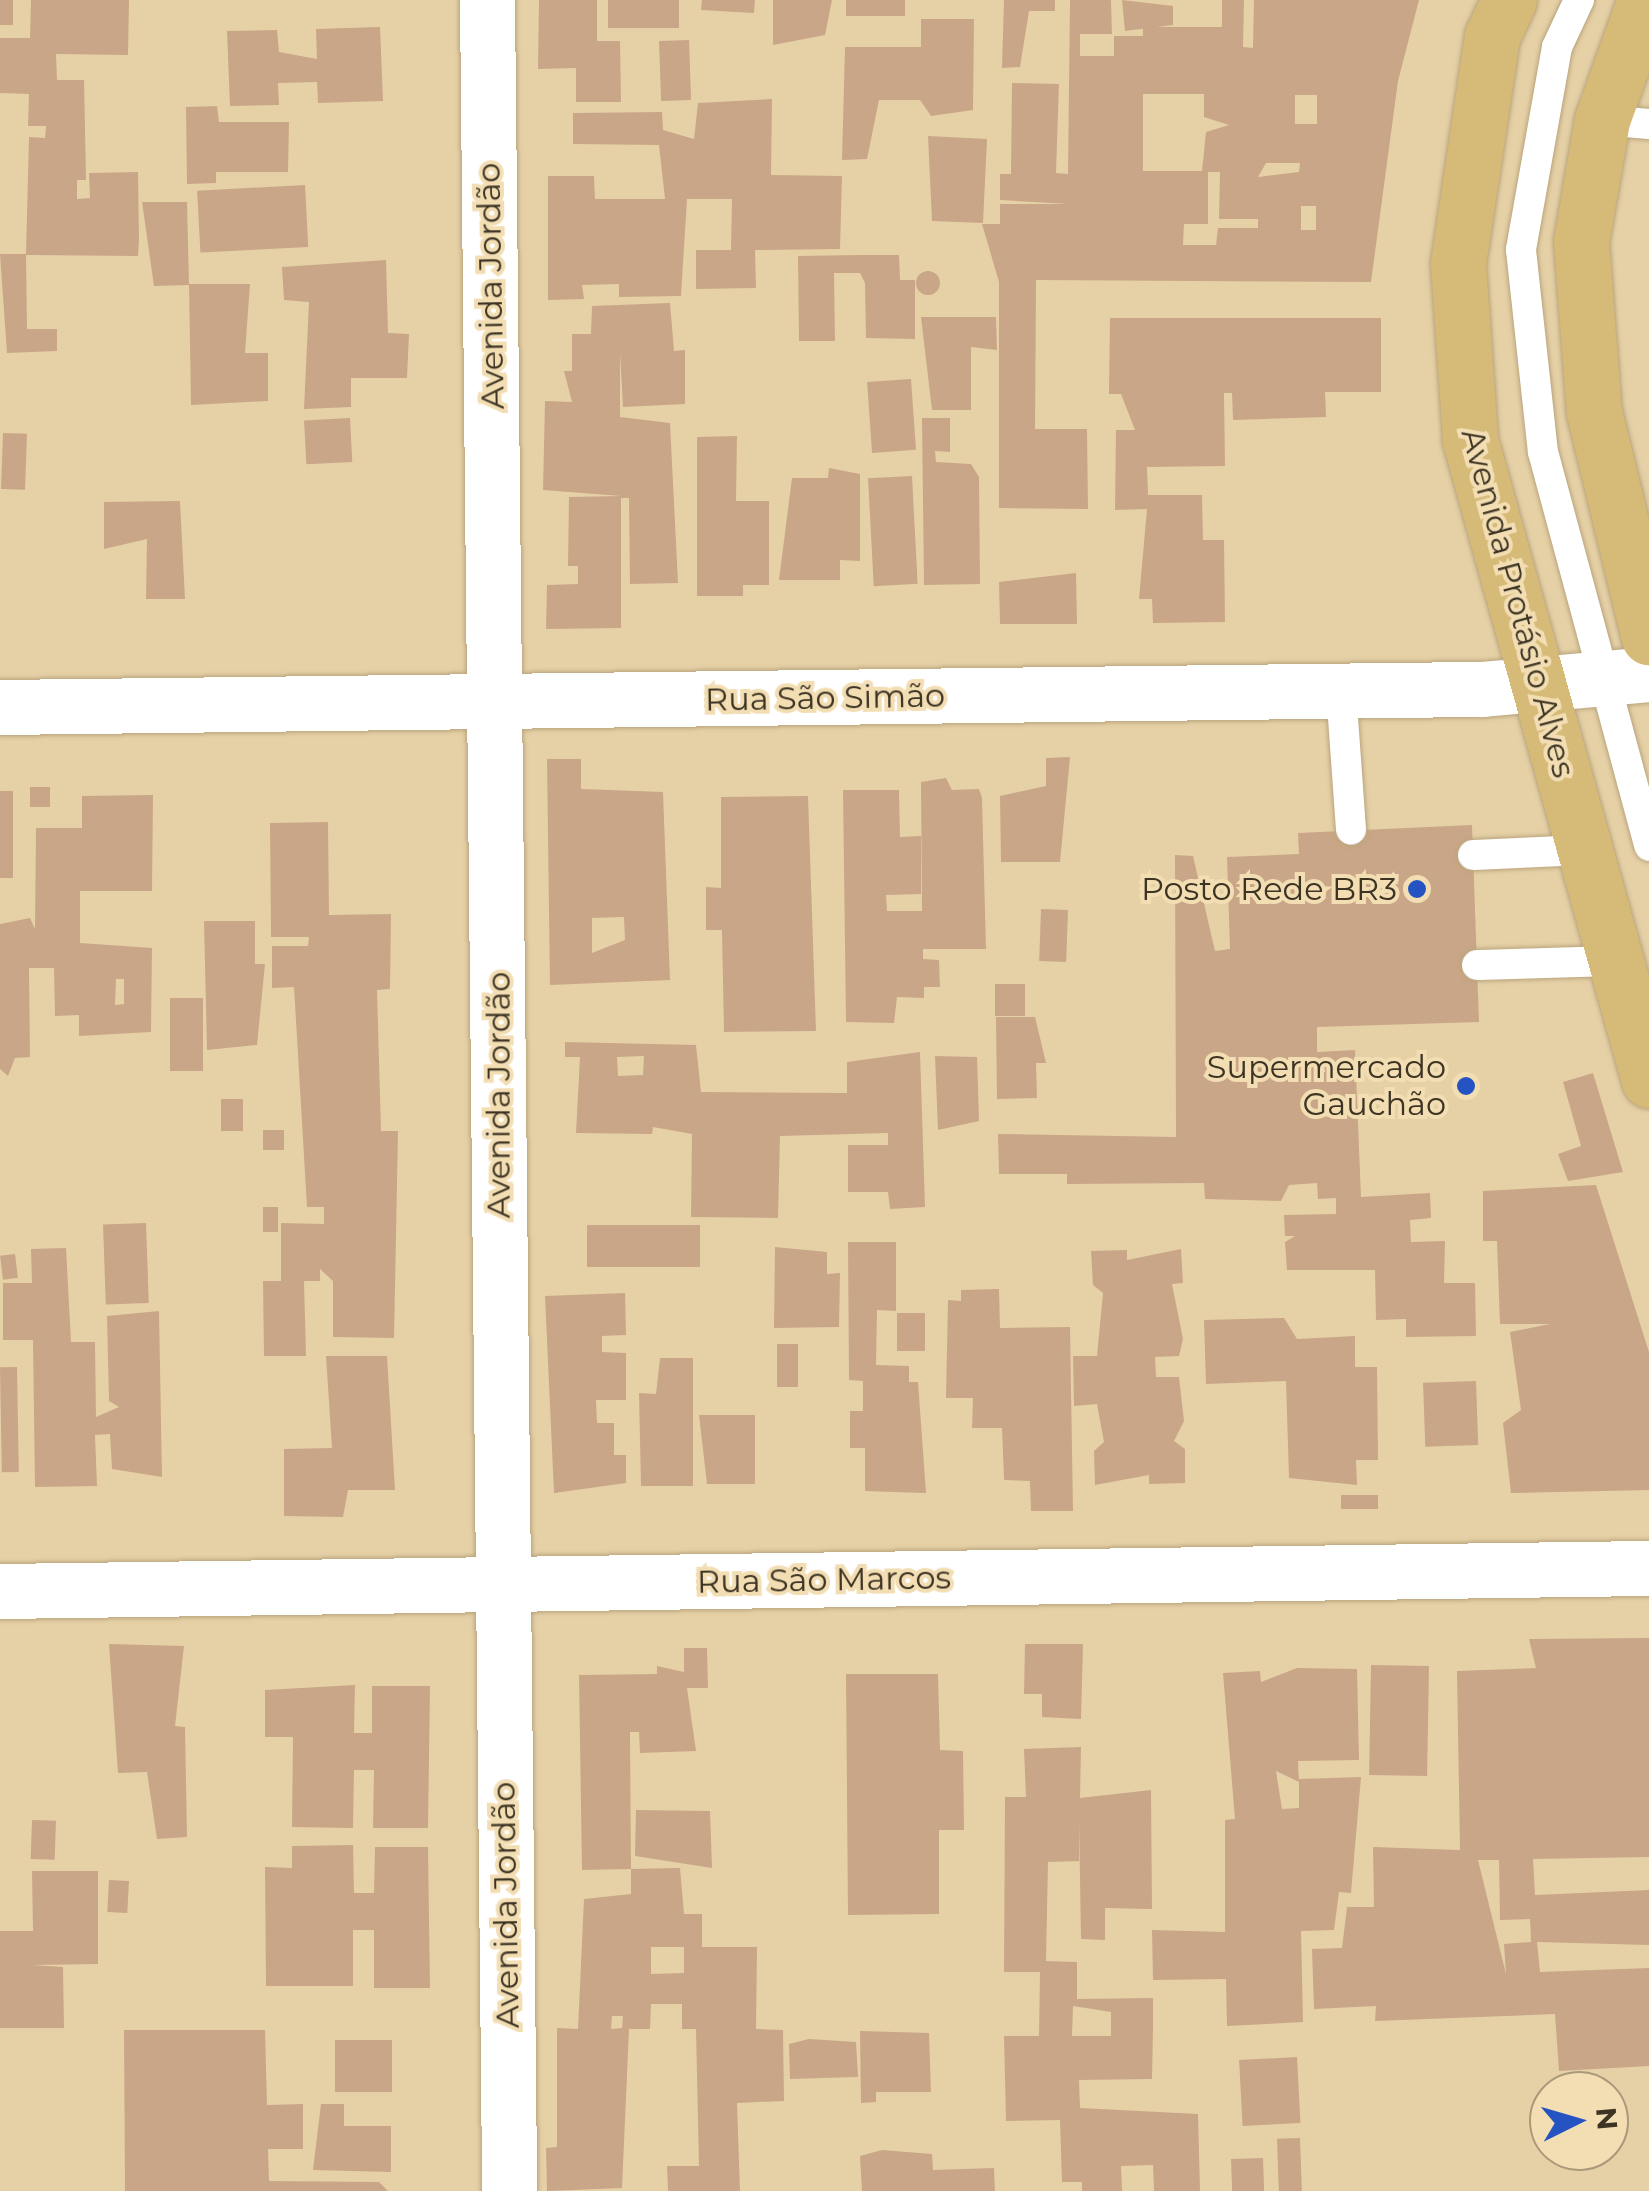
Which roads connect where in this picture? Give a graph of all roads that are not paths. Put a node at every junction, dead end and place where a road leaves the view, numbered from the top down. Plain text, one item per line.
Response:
1 (488, 0) edge
2 (1509, 0) edge
3 (1579, 0) edge
4 (1645, 0) edge
5 (1625, 122) edge
6 (1649, 637) edge
7 (1623, 677) edge
8 (1537, 688) junction
9 (1342, 690) junction
10 (495, 704) junction
11 (0, 707) edge
12 (1351, 830) dead end
13 (1649, 846) edge
14 (1584, 850) junction
15 (1473, 854) dead end
16 (1615, 960) junction
17 (1477, 966) dead end
18 (1649, 1080) edge
19 (1649, 1568) edge
20 (503, 1584) junction
21 (0, 1592) edge
22 (508, 2191) edge

1 - 10 street, Avenida Jordão
2 - 8 main road, Avenida Protásio Alves
3 - 7 lane
4 - 5 main road
5 - 6 main road
7 - 8 street, Rua São Simão
7 - 13 lane
8 - 9 street, Rua São Simão
8 - 14 main road, Avenida Protásio Alves
9 - 10 street, Rua São Simão
9 - 12 lane
10 - 11 street, Rua São Simão
10 - 20 street, Avenida Jordão
14 - 15 lane
14 - 16 main road, Avenida Protásio Alves
16 - 17 lane
16 - 18 main road, Avenida Protásio Alves
19 - 20 street, Rua São Marcos
20 - 21 street, Rua São Marcos
20 - 22 street, Avenida Jordão

